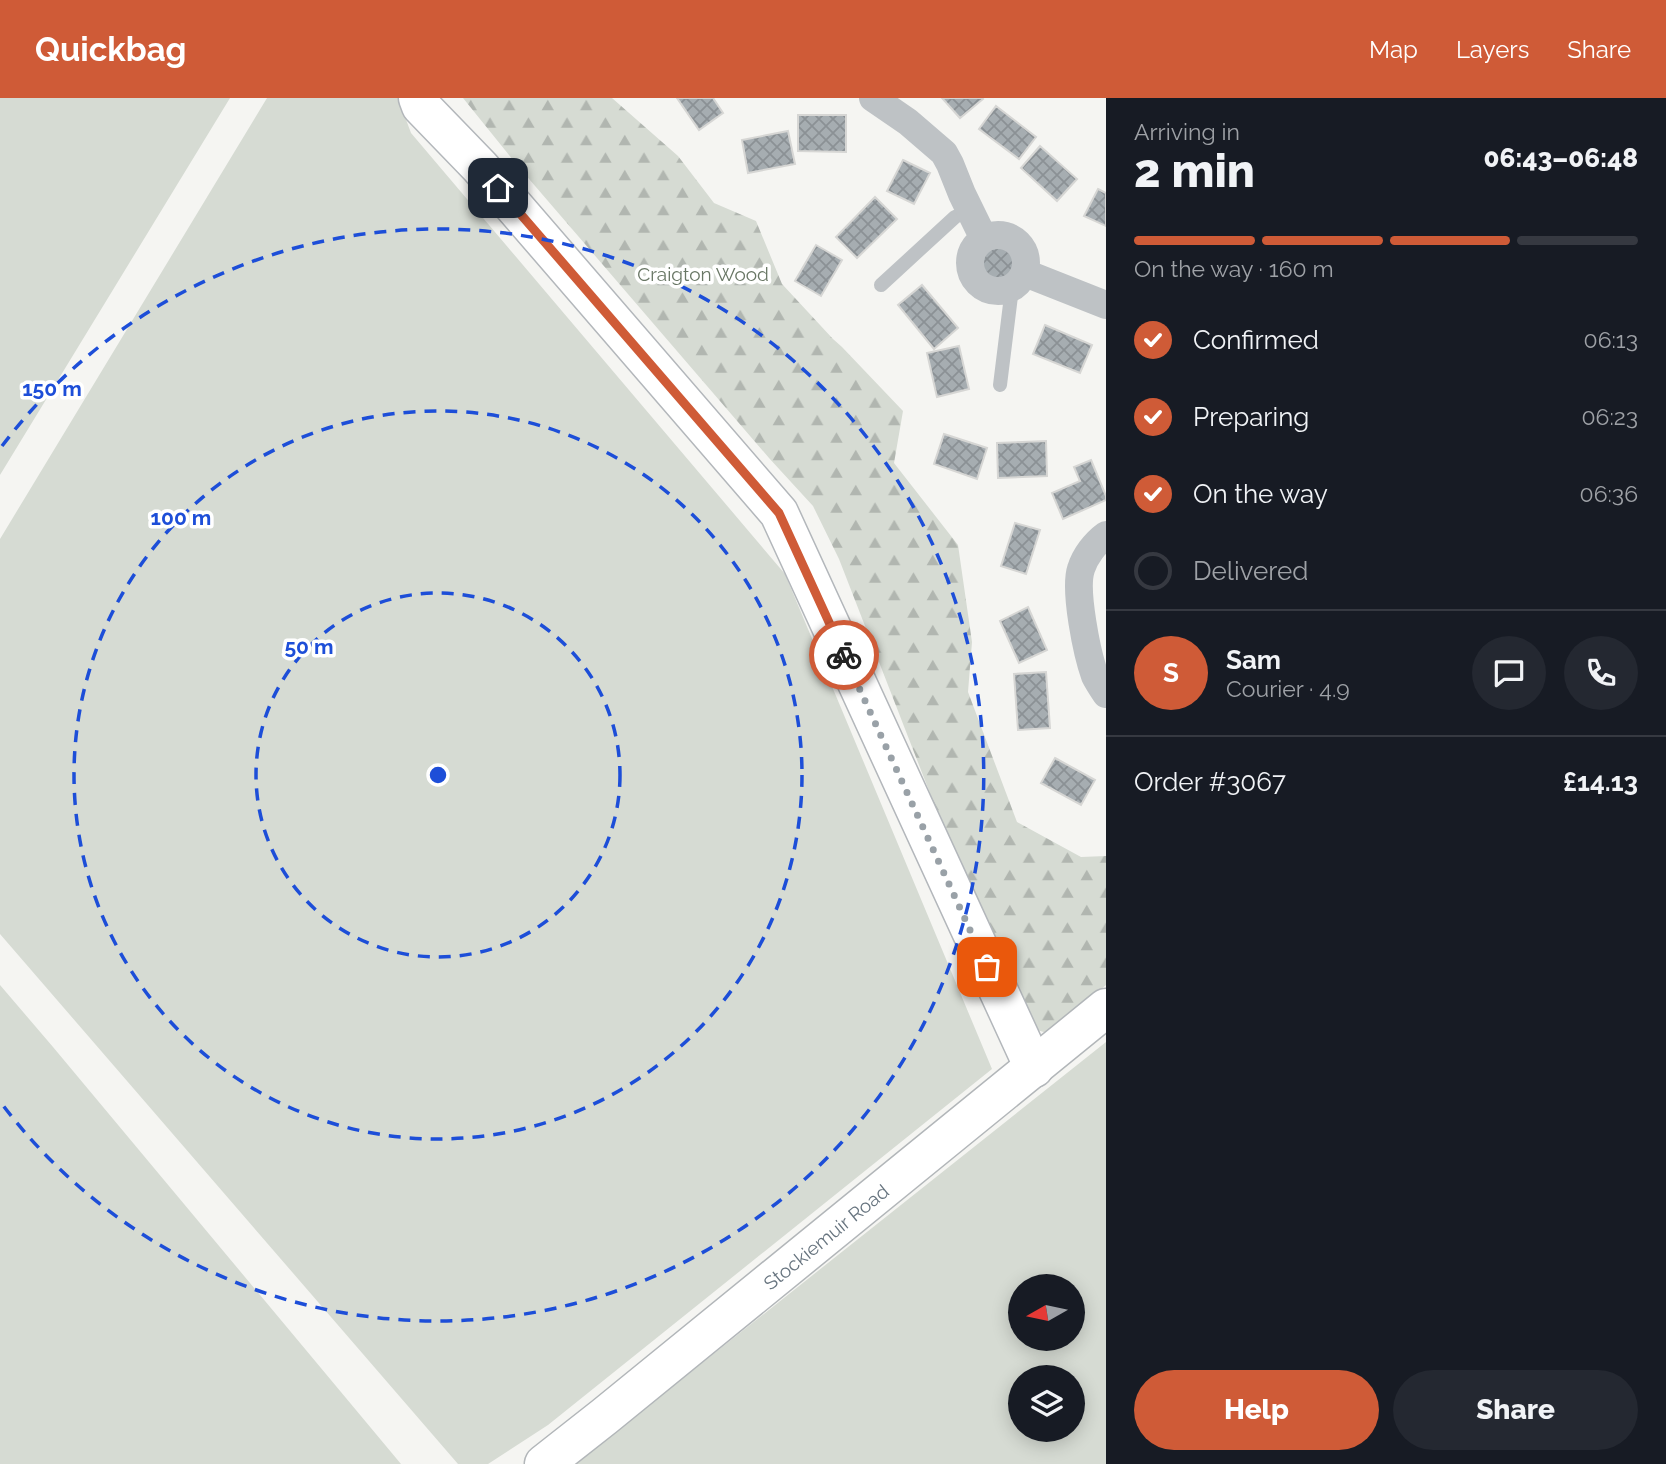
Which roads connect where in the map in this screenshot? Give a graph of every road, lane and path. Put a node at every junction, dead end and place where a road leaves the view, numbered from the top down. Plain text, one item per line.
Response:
1 (418, 98) edge
2 (873, 98) edge
3 (970, 210) junction
4 (984, 239) junction
5 (1018, 280) junction
6 (881, 285) dead end
7 (1106, 305) edge
8 (1000, 385) dead end
9 (1106, 535) edge
10 (1106, 694) edge
11 (1106, 1008) edge
12 (1034, 1068) junction
13 (544, 1464) edge

1 - 12 street
2 - 3 street
3 - 4 street
3 - 6 lane
4 - 5 street
4 - 5 street
5 - 7 street
5 - 8 lane
9 - 10 street
11 - 12 street, Stockiemuir Road
12 - 13 street, Stockiemuir Road

